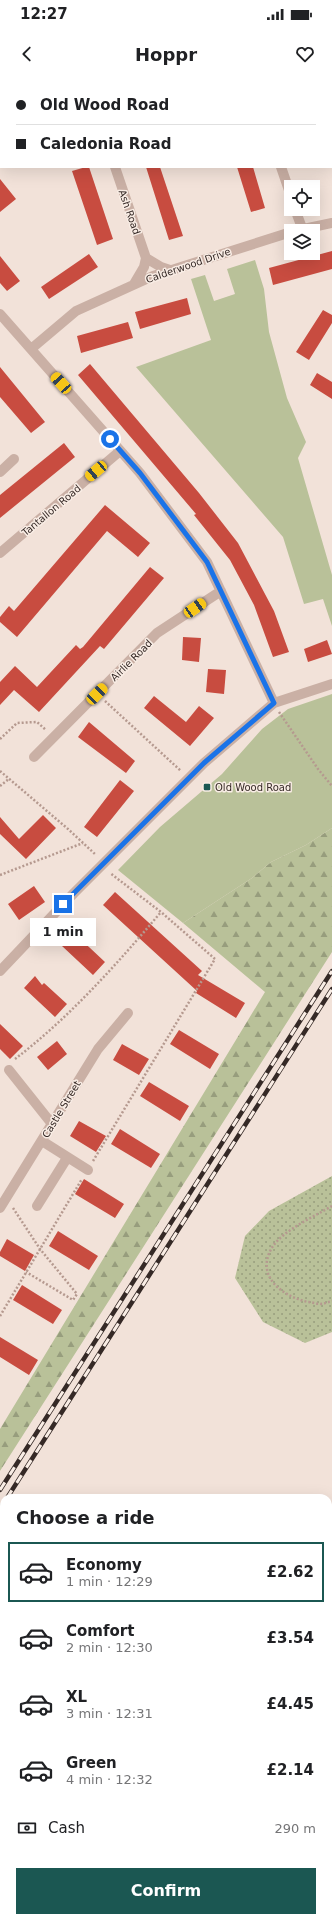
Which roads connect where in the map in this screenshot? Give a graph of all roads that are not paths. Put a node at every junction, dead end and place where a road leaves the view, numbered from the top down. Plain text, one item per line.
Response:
1 (115, 168) edge
2 (281, 168) edge
3 (285, 180) edge
4 (332, 223) edge
5 (320, 225) edge
6 (284, 234) edge
7 (146, 258) junction
8 (170, 270) junction
9 (134, 284) junction
10 (0, 314) edge
11 (31, 349) junction
12 (120, 451) junction
13 (14, 459) dead end
14 (0, 472) edge
15 (0, 553) edge
16 (220, 591) junction
17 (332, 684) edge
18 (274, 703) junction
19 (34, 757) dead end
20 (0, 971) edge
21 (128, 1014) dead end
22 (11, 1066) road end
23 (52, 1124) junction
24 (42, 1141) junction
25 (68, 1158) junction
26 (88, 1170) road end
27 (37, 1206) dead end
28 (0, 1208) edge

1 - 7 street, Ash Road
2 - 3 street
4 - 5 street
6 - 8 street, Calderwood Drive
7 - 8 street
7 - 9 street
8 - 9 street, Calderwood Drive
9 - 11 street, Calderwood Drive
10 - 11 street
11 - 12 street
12 - 15 street, Tantallon Road
12 - 16 street
13 - 14 street
16 - 18 street
16 - 19 street, Airlie Road
17 - 18 street
18 - 20 street
21 - 23 street, Castle Street
22 - 23 street
23 - 24 street, Castle Street
24 - 25 street
24 - 28 street, Castle Street
25 - 26 street
25 - 27 street

